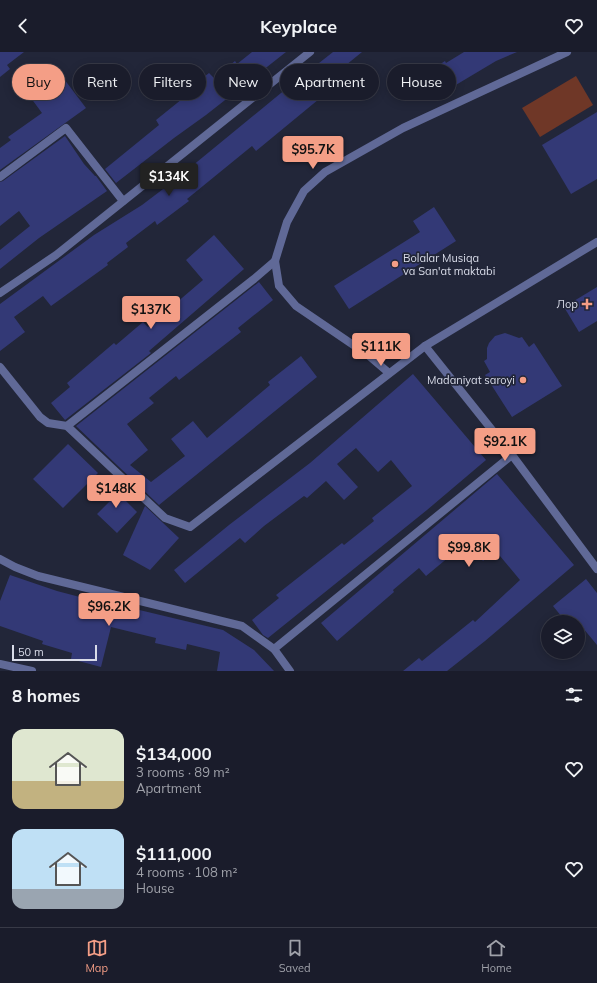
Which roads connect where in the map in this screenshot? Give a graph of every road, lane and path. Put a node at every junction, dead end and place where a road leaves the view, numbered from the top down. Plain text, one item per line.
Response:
1 (310, 52) edge
2 (567, 52) edge
3 (0, 177) edge
4 (123, 201) junction
5 (597, 242) edge
6 (275, 261) junction
7 (0, 293) edge
8 (425, 346) junction
9 (0, 367) edge
10 (389, 373) junction
11 (67, 426) junction
12 (512, 455) junction
13 (0, 558) edge
14 (597, 569) edge
15 (274, 648) junction
16 (0, 664) edge
17 (32, 671) edge
18 (290, 671) edge

1 - 4 street
2 - 6 street
3 - 4 street
4 - 7 street
5 - 8 street
6 - 10 street
6 - 11 street
8 - 10 street
8 - 12 street
9 - 11 street
10 - 11 street
12 - 14 street
12 - 15 street
13 - 15 street
15 - 18 street
16 - 17 street

